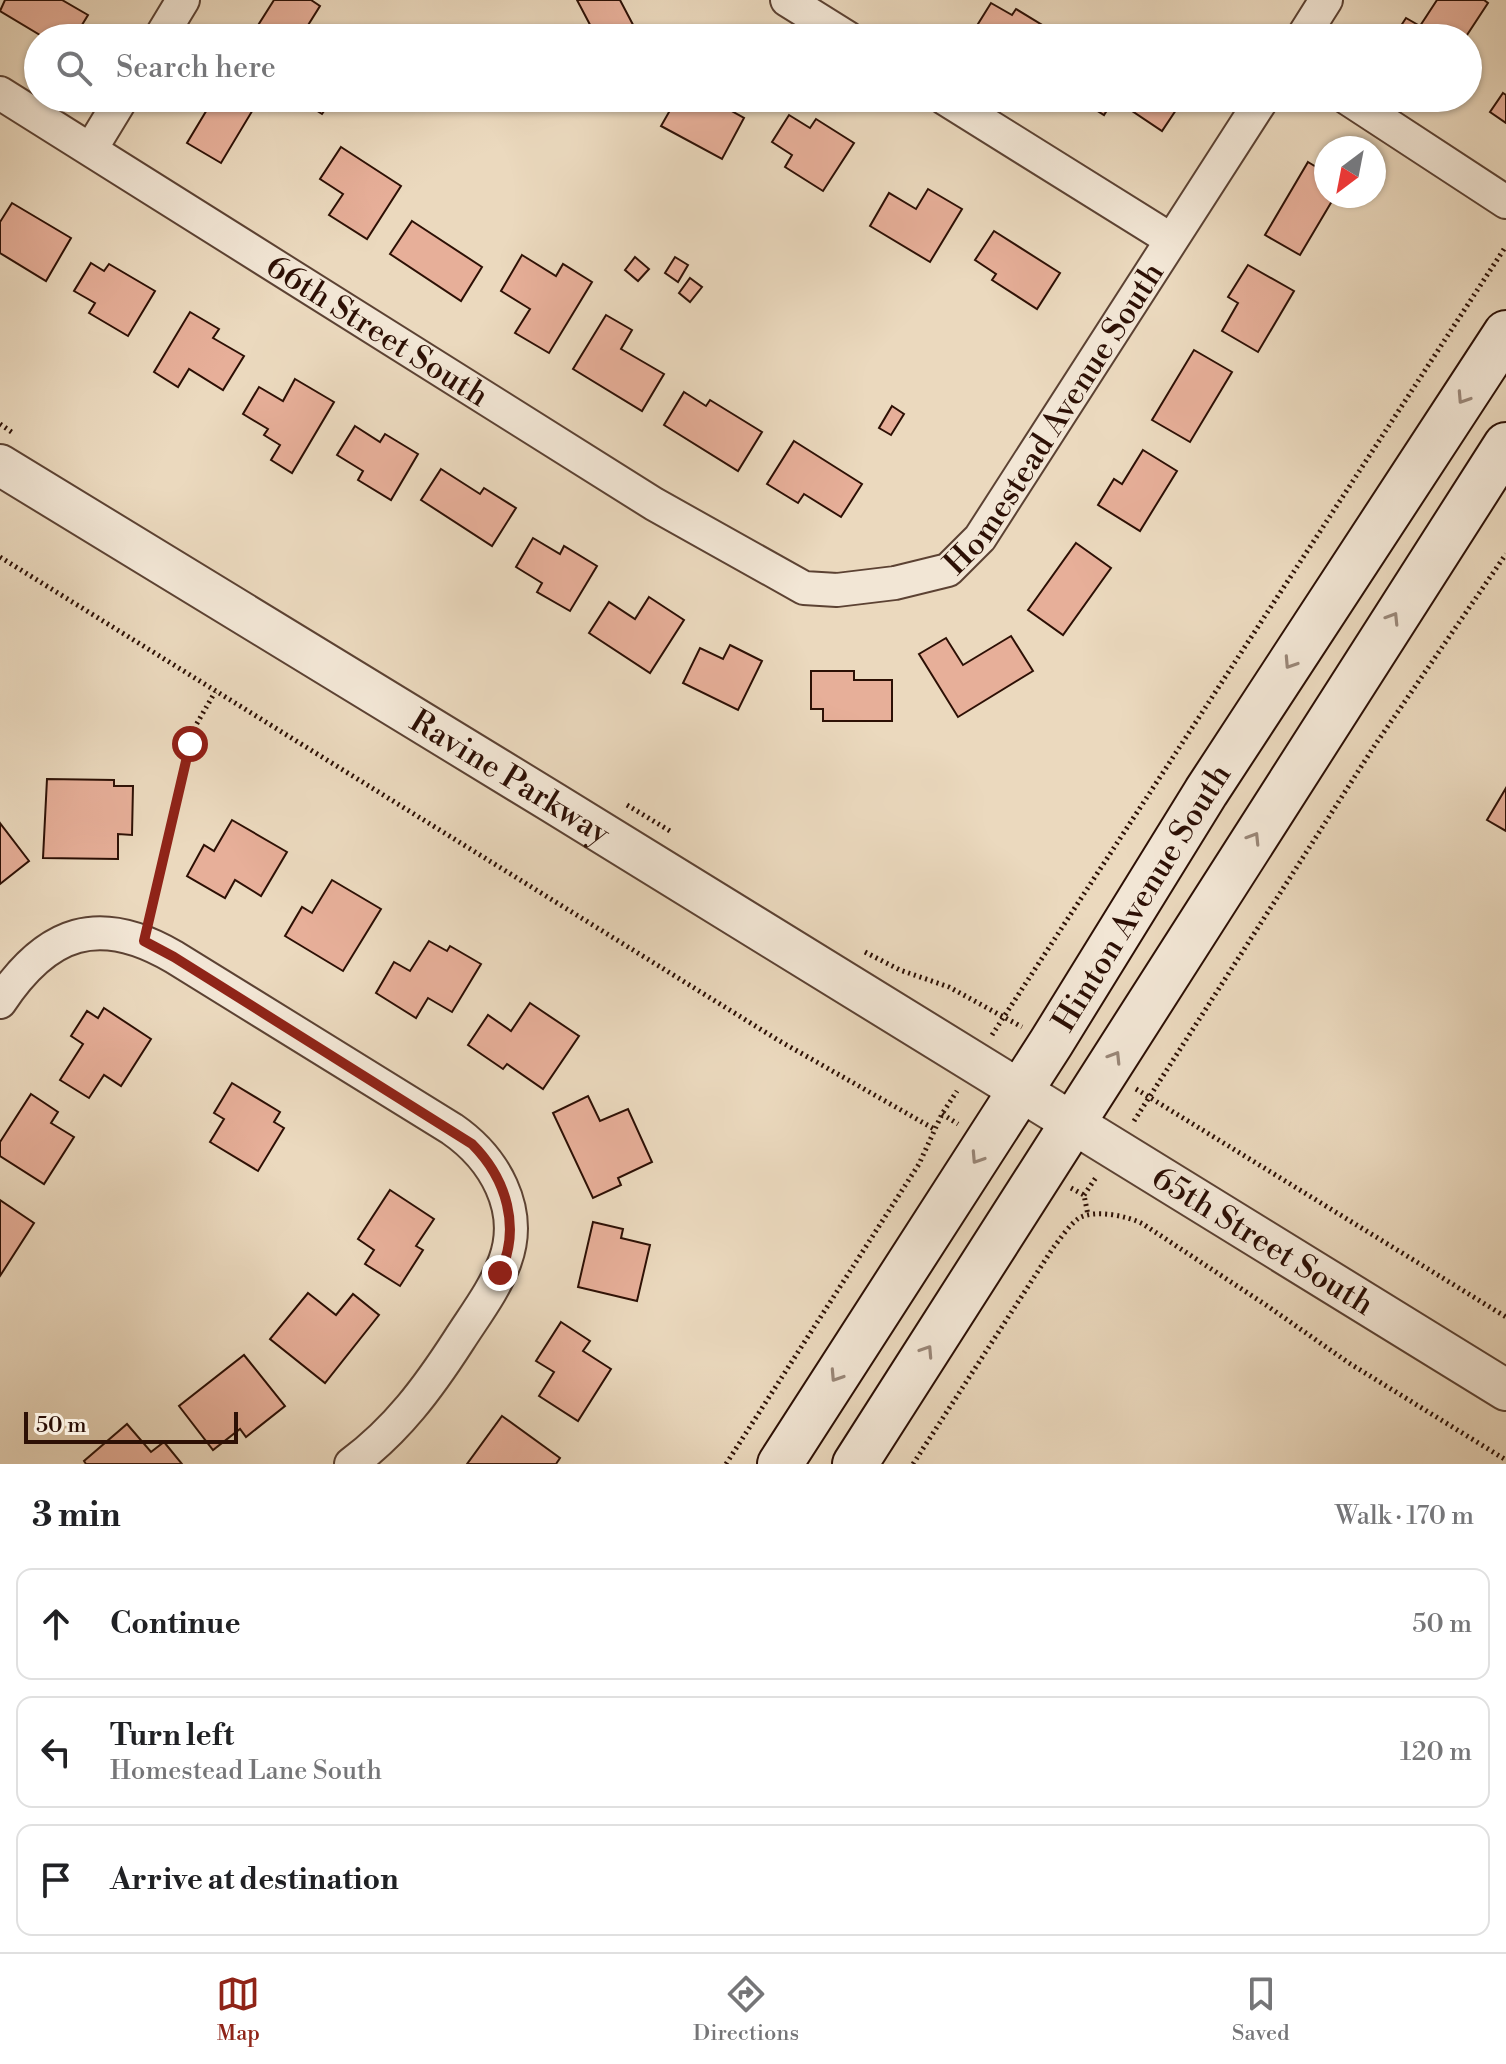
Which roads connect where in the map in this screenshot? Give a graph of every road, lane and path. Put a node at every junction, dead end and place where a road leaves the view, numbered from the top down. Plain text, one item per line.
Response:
1 (183, 0) edge
2 (787, 0) edge
3 (1326, 0) edge
4 (168, 24) edge
5 (826, 24) edge
6 (1311, 24) edge
7 (0, 93) edge
8 (24, 108) edge
9 (31, 112) edge
10 (113, 112) edge
11 (966, 112) edge
12 (1254, 112) edge
13 (1368, 112) edge
14 (91, 149) junction
15 (1506, 202) edge
16 (1170, 239) junction
17 (1506, 246) edge
18 (1506, 333) edge
19 (1506, 445) edge
20 (0, 465) edge
21 (1506, 554) edge
22 (0, 557) edge
23 (758, 562) joint
24 (215, 692) junction
25 (144, 941) junction
26 (0, 1002) edge
27 (1004, 1017) dead end
28 (1019, 1092) junction
29 (942, 1114) dead end
30 (1073, 1123) junction
31 (936, 1130) junction
32 (1506, 1317) edge
33 (1506, 1390) edge
34 (1506, 1460) edge
35 (351, 1464) edge
36 (726, 1464) edge
37 (780, 1464) edge
38 (855, 1464) edge
39 (913, 1464) edge

1 - 4 street
2 - 5 street
3 - 6 street
7 - 8 street, 66th Street South
9 - 14 street, 66th Street South
10 - 14 street
11 - 16 street
12 - 16 street, Homestead Avenue South
13 - 15 street
14 - 23 street, 66th Street South
16 - 23 street, Homestead Avenue South
17 - 27 path
18 -> 28 main road, Hinton Avenue South
30 -> 19 main road, Hinton Avenue South
20 - 28 street, Ravine Parkway
21 - 32 path
22 - 24 path
24 - 25 path
24 - 31 path
25 - 26 street
25 - 35 street
28 - 30 street, 65th Street South
28 -> 37 main road, Hinton Avenue South
29 - 31 path
30 - 33 street, 65th Street South
38 -> 30 main road, Hinton Avenue South
31 - 36 path
34 - 39 path

